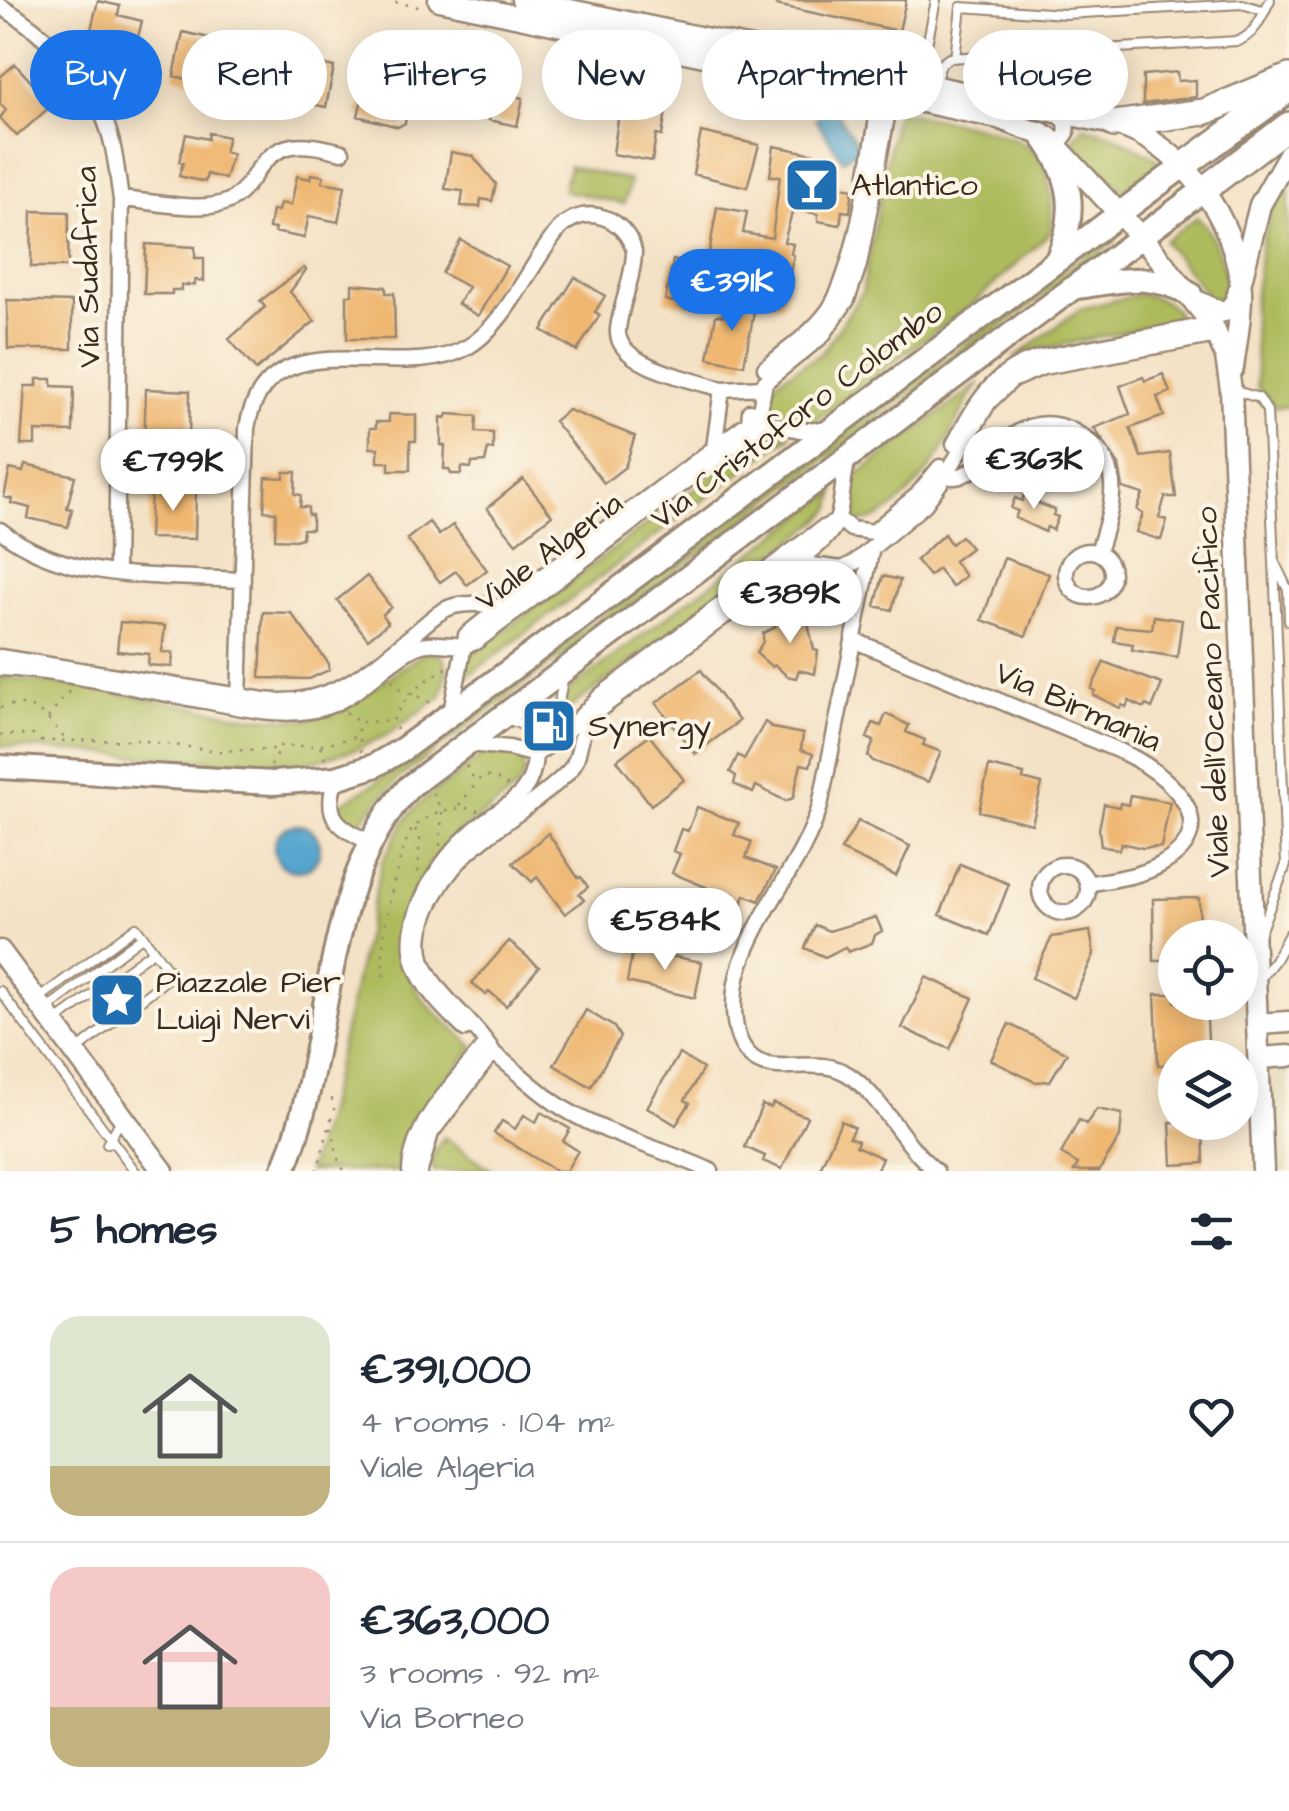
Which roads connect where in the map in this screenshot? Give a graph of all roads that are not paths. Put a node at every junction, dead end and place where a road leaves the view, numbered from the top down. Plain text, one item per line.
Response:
1 (522, 0) edge
2 (936, 0) edge
3 (1068, 0) edge
4 (1275, 0) edge
5 (962, 4) edge
6 (438, 5) edge
7 (0, 6) edge
8 (1265, 11) junction
9 (1065, 14) junction
10 (933, 30) edge
11 (702, 35) edge
12 (702, 58) edge
13 (954, 58) junction
14 (943, 62) edge
15 (1289, 77) edge
16 (1289, 89) edge
17 (943, 107) edge
18 (881, 120) edge
19 (1065, 120) edge
20 (1092, 120) edge
21 (1114, 124) junction
22 (1287, 134) edge
23 (1049, 140) junction
24 (342, 152) dead end
25 (1183, 166) junction
26 (1202, 191) junction
27 (121, 199) junction
28 (1121, 214) junction
29 (1141, 237) junction
30 (1057, 261) junction
31 (1074, 288) junction
32 (1241, 291) junction
33 (1190, 294) junction
34 (1214, 329) junction
35 (758, 387) junction
36 (722, 390) junction
37 (1231, 390) junction
38 (753, 421) junction
39 (832, 430) junction
40 (717, 452) junction
41 (848, 456) junction
42 (942, 473) junction
43 (840, 520) junction
44 (0, 530) edge
45 (873, 539) junction
46 (1098, 552) dead end
47 (792, 558) junction
48 (1274, 561) junction
49 (116, 572) junction
50 (243, 580) junction
51 (538, 587) junction
52 (501, 607) junction
53 (1289, 621) edge
54 (417, 640) junction
55 (853, 640) junction
56 (463, 646) junction
57 (0, 657) edge
58 (569, 666) junction
59 (0, 668) edge
60 (630, 679) junction
61 (239, 702) junction
62 (442, 712) junction
63 (501, 716) junction
64 (544, 734) junction
65 (1285, 748) edge
66 (518, 750) junction
67 (463, 754) junction
68 (534, 755) junction
69 (0, 766) edge
70 (332, 772) junction
71 (531, 781) junction
72 (548, 788) junction
73 (1289, 800) edge
74 (1284, 810) junction
75 (369, 842) junction
76 (441, 875) junction
77 (1087, 884) dead end
78 (1253, 920) edge
79 (1289, 934) edge
80 (1258, 938) edge
81 (0, 951) edge
82 (153, 951) junction
83 (1258, 981) edge
84 (0, 991) edge
85 (45, 1011) junction
86 (1257, 1020) edge
87 (1289, 1022) edge
88 (1257, 1024) junction
89 (1257, 1040) edge
90 (488, 1047) junction
91 (76, 1051) junction
92 (1289, 1056) edge
93 (1258, 1058) joint
94 (123, 1116) junction
95 (435, 1118) junction
96 (109, 1140) junction
97 (135, 1171) edge
98 (163, 1171) edge
99 (282, 1171) edge
100 (410, 1171) edge
101 (420, 1171) edge
102 (711, 1171) edge
103 (936, 1171) edge
104 (1263, 1171) edge

1 - 11 main road
2 - 10 lane
3 - 9 lane
4 - 8 lane
5 - 9 lane
5 - 13 lane
6 - 12 main road
7 - 27 street, Via Sudafrica
8 - 9 lane
8 - 13 lane
13 - 14 lane
15 - 21 highway
16 - 25 highway, Via Cristoforo Colombo
17 - 23 main road
18 - 35 street
19 - 23 street
20 - 21 main road
21 - 25 main road
22 - 26 highway, Via Cristoforo Colombo
22 - 32 main road
23 - 28 main road
23 - 30 main road
24 - 27 street
25 - 26 main road
25 - 28 main road, Via Cristoforo Colombo
26 - 29 main road, Via Cristoforo Colombo
26 - 32 main road
27 - 49 street, Via Sudafrica
28 - 29 main road
28 - 30 main road, Via Cristoforo Colombo
29 - 31 main road, Via Cristoforo Colombo
29 - 33 main road
30 - 39 main road, Via Cristoforo Colombo
31 - 33 main road
31 - 41 main road, Via Cristoforo Colombo
32 - 33 main road
32 - 37 main road
33 - 34 main road
34 - 37 main road
34 - 42 street
35 - 36 street
35 - 38 street
36 - 40 street
36 - 50 street
37 - 48 lane
37 - 78 main road, Viale dell'Oceano Pacifico
38 - 39 street
38 - 40 street, Viale Algeria
39 - 62 main road, Via Cristoforo Colombo
40 - 51 street, Viale Algeria
41 - 43 street
41 - 58 main road, Via Cristoforo Colombo
42 - 45 street
42 - 46 street
43 - 45 street
43 - 47 street
44 - 49 street
45 - 47 street
45 - 55 street
47 - 60 street
48 - 53 lane
48 - 65 lane
49 - 50 street
50 - 61 street
51 - 52 street, Viale Algeria
51 - 56 street, Viale Algeria
52 - 54 street, Viale Algeria
52 - 56 street
54 - 56 street, Viale Algeria
54 - 61 street, Viale Algeria
55 - 77 street, Via Birmania
55 - 103 street
56 - 62 street
57 - 61 street, Viale Algeria
58 - 63 main road, Via Cristoforo Colombo
58 - 64 lane
59 - 61 street, Viale Algeria
60 - 68 street
60 - 72 street
62 - 70 main road, Via Cristoforo Colombo
63 - 64 lane
63 - 67 main road, Via Cristoforo Colombo
64 - 66 lane
65 - 74 lane
66 - 67 street
66 - 68 street
67 - 75 main road, Via Cristoforo Colombo
68 - 71 street
69 - 70 main road, Via Cristoforo Colombo
70 - 75 street
71 - 72 street
71 - 76 street
72 - 76 street
73 - 74 lane
74 - 80 lane
75 - 99 main road, Via Cristoforo Colombo
76 - 90 street
79 - 83 lane
81 - 85 main road
82 - 85 lane
82 - 85 lane
82 - 91 lane
84 - 96 lane
85 - 91 main road
86 - 88 main road, Viale dell'Oceano Pacifico
87 - 88 main road
88 - 89 main road, Viale dell'Oceano Pacifico
90 - 95 street
90 - 102 street
91 - 94 main road
92 - 93 main road
93 - 104 main road, Viale dell'Oceano Pacifico
94 - 96 lane
94 - 98 main road
95 - 100 street
95 - 101 street
96 - 97 lane

